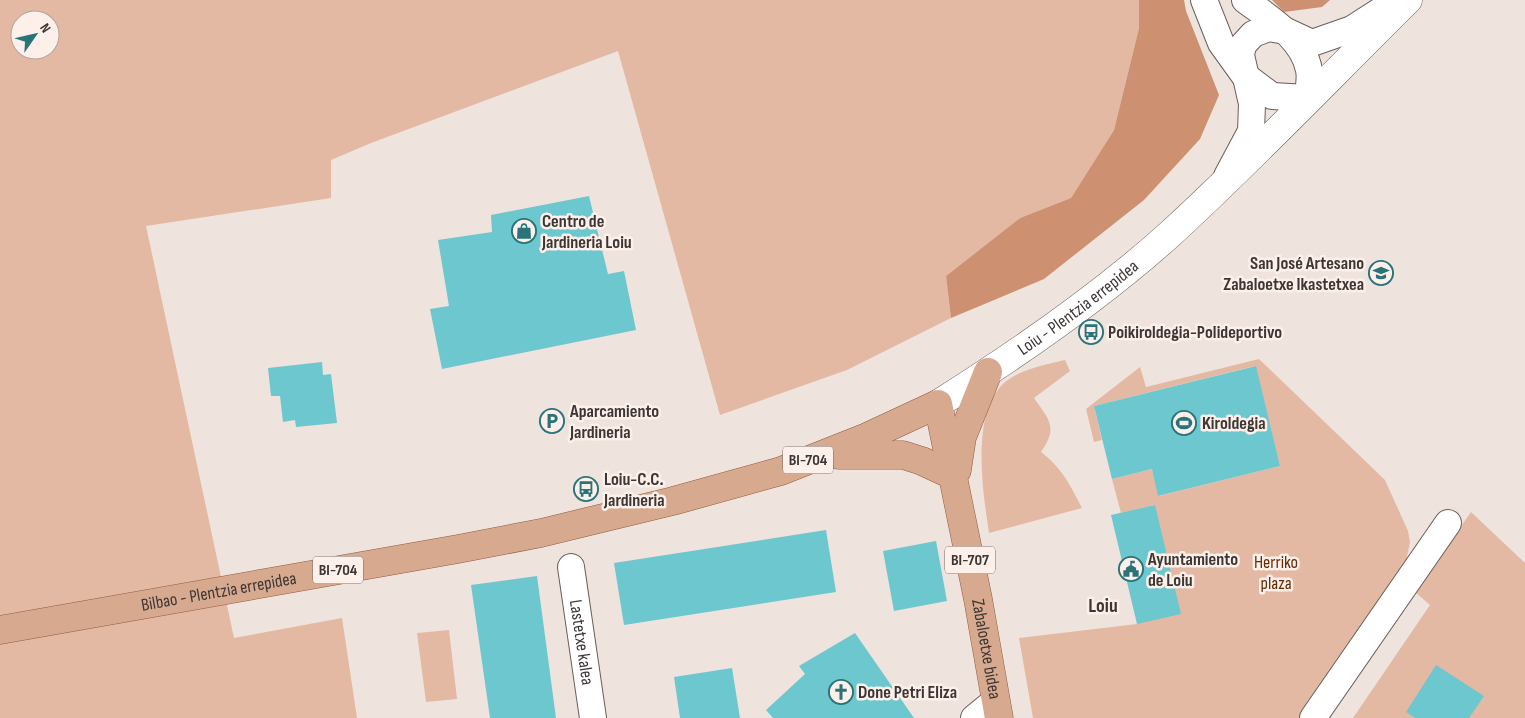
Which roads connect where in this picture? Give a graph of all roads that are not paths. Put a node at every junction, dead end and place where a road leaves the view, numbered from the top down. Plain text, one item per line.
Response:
1 (1204, 0) edge
2 (1245, 0) edge
3 (1397, 0) edge
4 (1408, 0) edge
5 (1286, 31) junction
6 (1244, 75) junction
7 (1308, 98) junction
8 (1224, 182) junction
9 (988, 372) junction
10 (938, 404) junction
11 (822, 455) junction
12 (953, 479) junction
13 (673, 501) joint
14 (1448, 523) dead end
15 (571, 567) dead end
16 (0, 630) edge
17 (998, 709) edge
18 (593, 718) edge
19 (974, 718) edge
20 (1312, 718) edge

1 - 6 street
2 - 5 street
3 - 5 street
4 - 7 main road, Loiu - Plentzia errepidea
5 - 6 street
5 - 7 street
6 - 7 street
6 - 8 street
7 - 8 main road, Loiu - Plentzia errepidea
8 - 9 main road, Loiu - Plentzia errepidea
9 - 10 main road, Loiu - Plentzia errepidea
9 - 12 main road
10 - 11 main road, Loiu - Plentzia errepidea / BI-704
10 - 12 main road, Zabaloetxe bidea / BI-707
11 - 12 main road
11 - 13 main road, Loiu - Plentzia errepidea / BI-704
12 - 17 main road, Zabaloetxe bidea / BI-707
13 - 16 main road, Bilbao - Plentzia errepidea / BI-704
14 - 20 street
15 - 18 street, Lastetxe kalea
17 - 19 street

